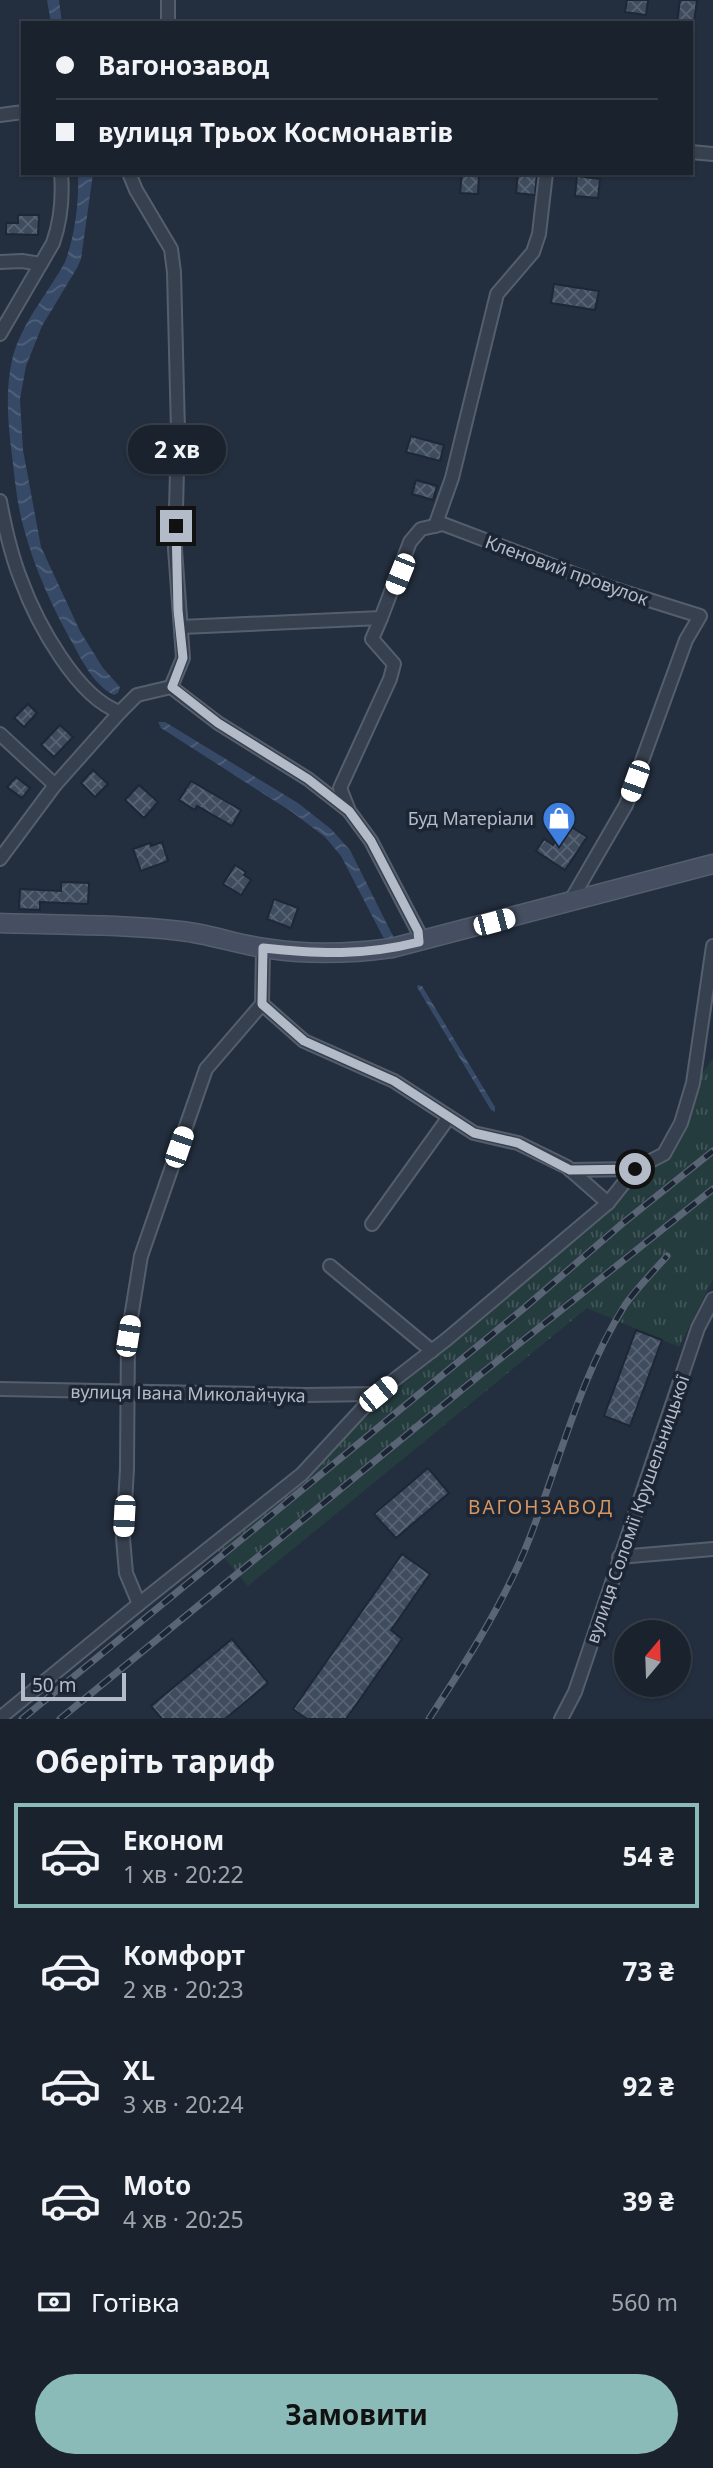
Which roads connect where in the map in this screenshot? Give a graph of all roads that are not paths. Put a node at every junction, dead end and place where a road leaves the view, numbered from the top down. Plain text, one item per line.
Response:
1 (168, 0) edge
2 (168, 21) edge
3 (21, 111) edge
4 (0, 115) edge
5 (693, 152) edge
6 (713, 154) edge
7 (61, 175) edge
8 (130, 175) edge
9 (135, 175) edge
10 (546, 175) edge
11 (136, 190) junction
12 (0, 262) edge
13 (41, 264) junction
14 (0, 334) edge
15 (0, 501) edge
16 (435, 526) junction
17 (706, 617) edge
18 (381, 618) junction
19 (181, 627) junction
20 (172, 687) junction
21 (120, 712) junction
22 (0, 734) edge
23 (54, 785) junction
24 (349, 811) junction
25 (0, 859) edge
26 (713, 864) edge
27 (571, 900) junction
28 (0, 923) edge
29 (419, 942) junction
30 (713, 946) edge
31 (263, 948) junction
32 (262, 1004) junction
33 (449, 1116) junction
34 (635, 1169) junction
35 (570, 1170) junction
36 (608, 1203) junction
37 (372, 1224) dead end
38 (330, 1266) dead end
39 (713, 1299) edge
40 (432, 1350) junction
41 (0, 1389) edge
42 (128, 1391) junction
43 (376, 1394) junction
44 (713, 1549) edge
45 (619, 1557) junction
46 (139, 1604) junction
47 (0, 1718) edge
48 (561, 1719) edge

1 - 2 street
3 - 4 street
5 - 6 street
7 - 13 street
8 - 11 street
9 - 11 street
10 - 16 street
11 - 19 street
12 - 13 street
13 - 14 street
15 - 21 street
16 - 17 street, Кленовий провулок
16 - 18 street
17 - 27 street, Кленовий провулок
18 - 19 street
18 - 24 street
19 - 20 street
20 - 21 street
20 - 24 street
21 - 23 street
22 - 23 street
23 - 25 street
24 - 29 street
26 - 27 main road
27 - 29 main road
28 - 31 main road
29 - 31 main road
30 - 34 street
31 - 32 street
32 - 33 street
32 - 42 street
33 - 35 street
33 - 37 street
34 - 35 street
34 - 36 street
35 - 36 street
36 - 40 street
38 - 40 street
39 - 45 street, вулиця Соломії Крушельницької
40 - 43 street
41 - 42 street, вулиця Івана Миколайчука
42 - 43 street, вулиця Івана Миколайчука
42 - 46 street
43 - 46 street
44 - 45 street
45 - 48 street, вулиця Соломії Крушельницької
46 - 47 street

